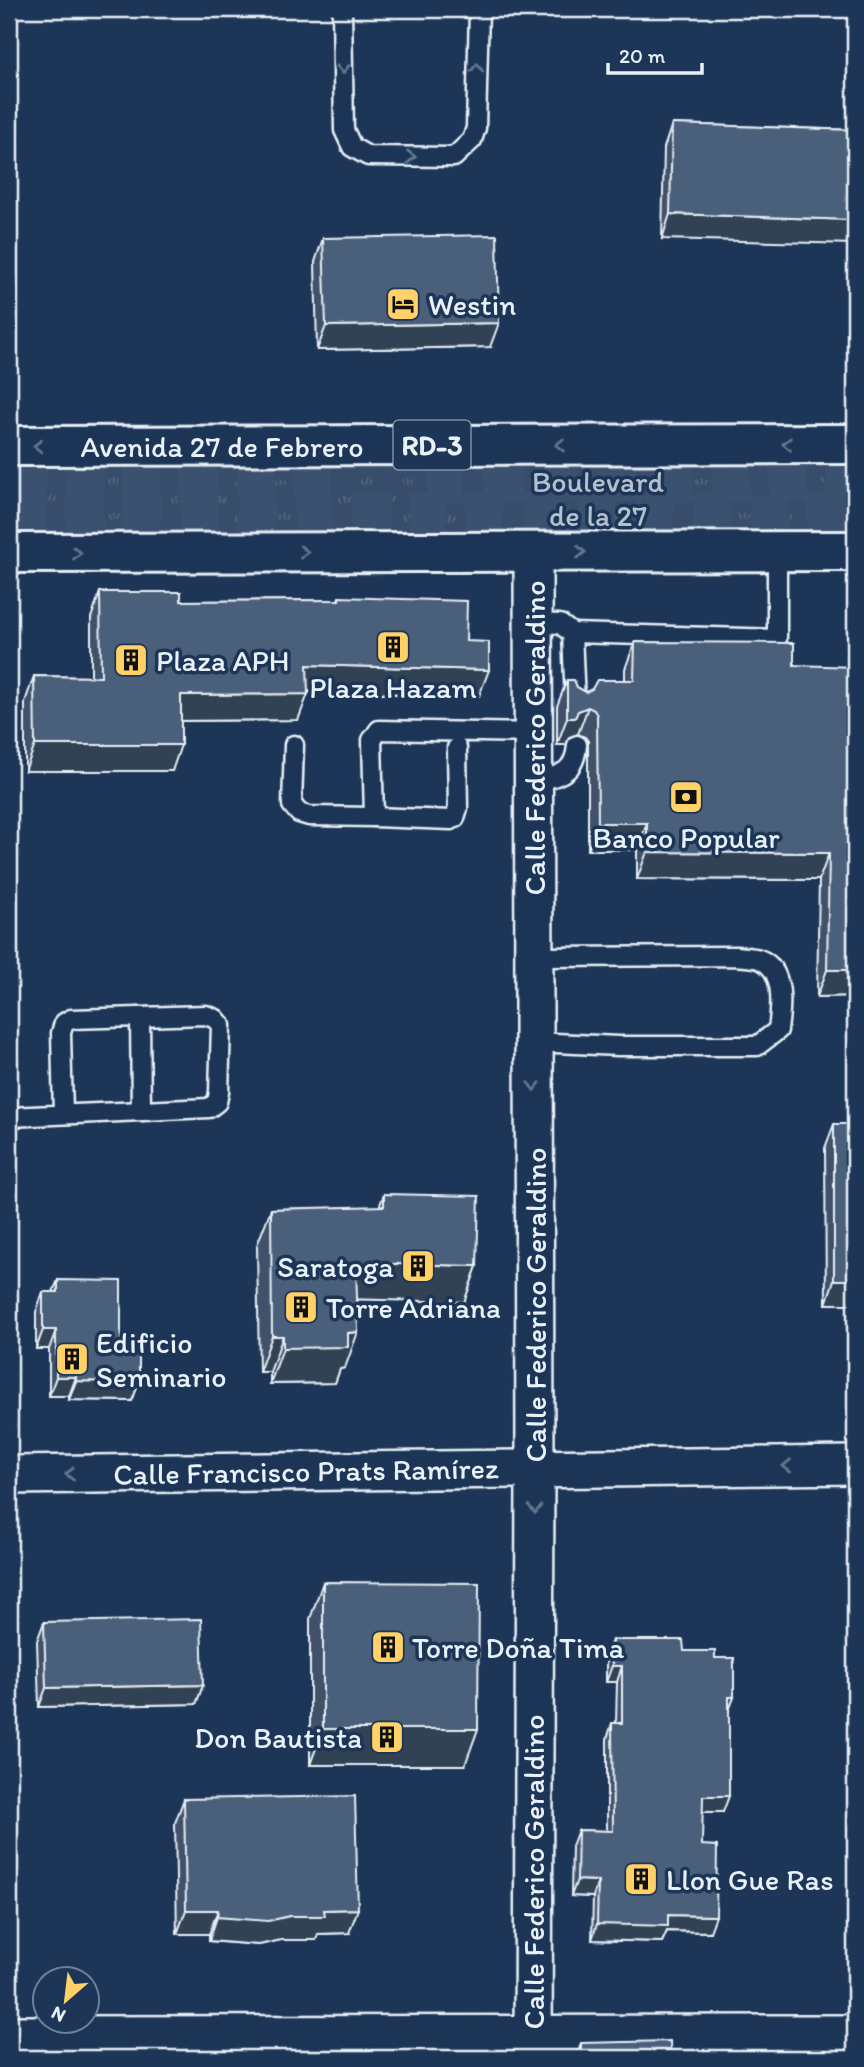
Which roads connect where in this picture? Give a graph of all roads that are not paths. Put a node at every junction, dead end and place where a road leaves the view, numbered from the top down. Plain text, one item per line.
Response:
1 (342, 9) edge
2 (479, 9) edge
3 (855, 444) edge
4 (9, 446) edge
5 (777, 551) junction
6 (855, 551) edge
7 (533, 552) junction
8 (9, 553) edge
9 (533, 623) junction
10 (572, 632) junction
11 (576, 707) edge
12 (533, 733) junction
13 (294, 745) dead end
14 (577, 745) edge
15 (457, 748) dead end
16 (534, 783) junction
17 (374, 817) junction
18 (535, 957) junction
19 (140, 1017) junction
20 (534, 1042) junction
21 (141, 1111) junction
22 (63, 1114) junction
23 (9, 1117) edge
24 (855, 1465) edge
25 (535, 1469) junction
26 (9, 1475) edge
27 (855, 2034) edge
28 (9, 2035) edge
29 (532, 2046) edge

1 -> 2 lane
3 -> 4 main road, Avenida 27 de Febrero / RD-3
5 - 6 main road
7 -> 5 main road
5 - 10 lane
8 -> 7 main road
7 - 9 street, Calle Federico Geraldino
9 - 10 lane
9 - 12 street, Calle Federico Geraldino
10 - 11 lane
12 - 16 street, Calle Federico Geraldino
12 - 17 lane
13 - 17 lane
14 - 16 lane
15 - 17 lane
16 - 18 street, Calle Federico Geraldino
18 - 20 street, Calle Federico Geraldino
18 - 20 lane
19 - 21 lane
19 - 21 lane
19 - 22 lane
20 -> 25 street, Calle Federico Geraldino
21 - 22 lane
22 - 23 lane
24 -> 25 street, Calle Francisco Prats Ramírez
25 -> 26 street, Calle Francisco Prats Ramírez
25 -> 29 street, Calle Federico Geraldino
27 - 29 street
28 - 29 street

